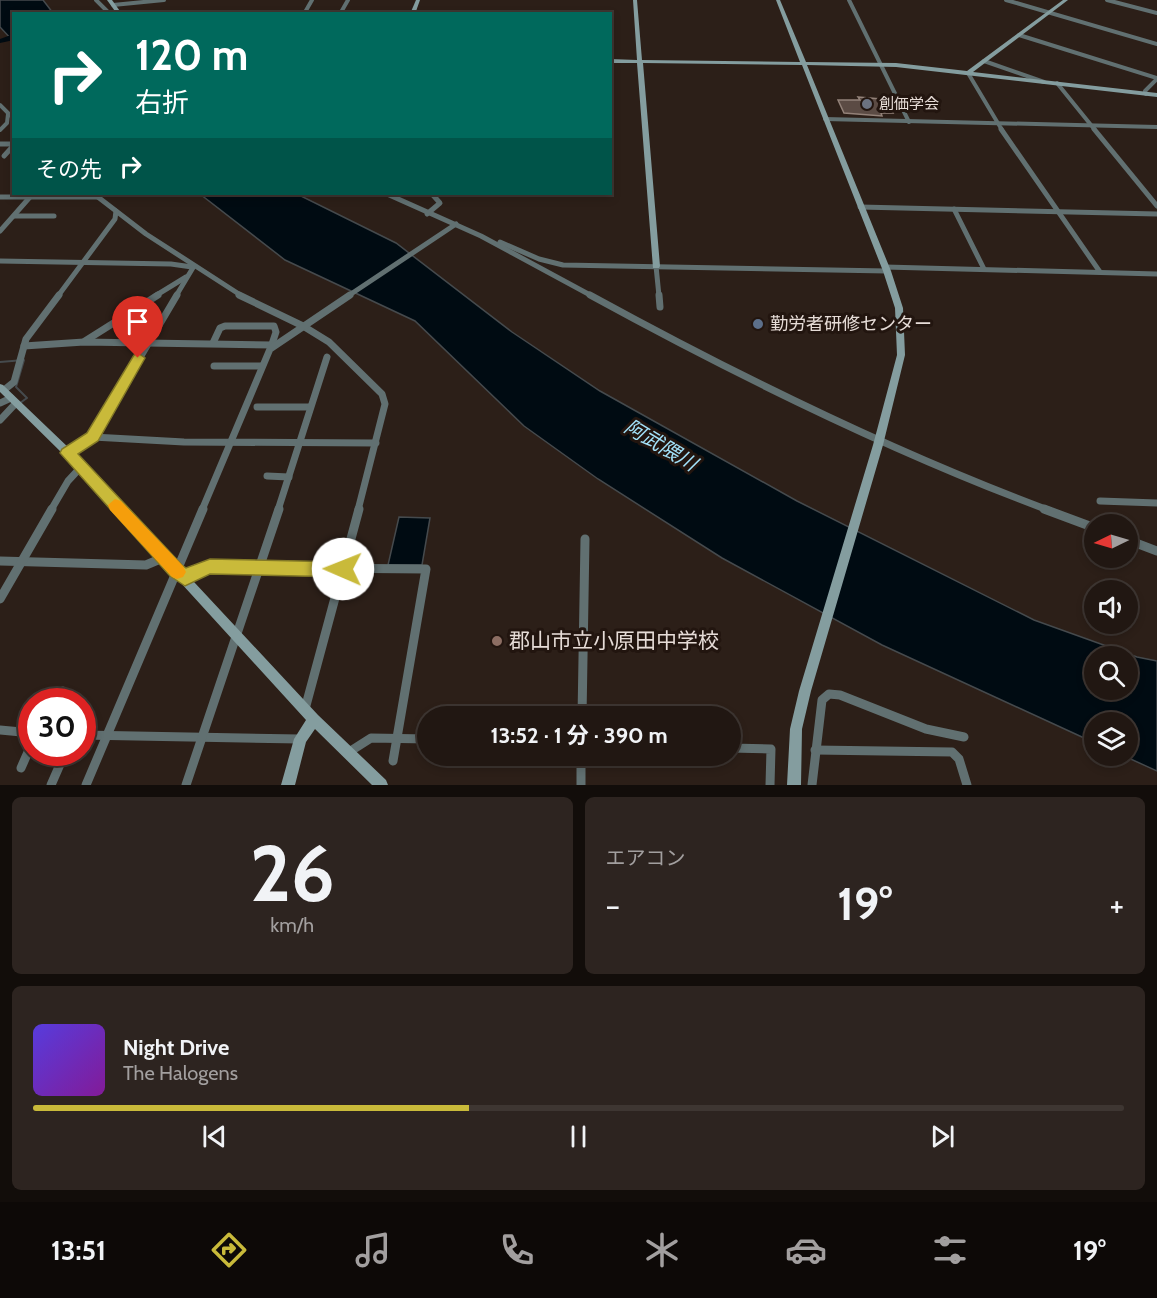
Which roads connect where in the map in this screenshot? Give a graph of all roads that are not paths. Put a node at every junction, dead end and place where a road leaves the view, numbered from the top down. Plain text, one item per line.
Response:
1 (88, 0) edge
2 (96, 0) edge
3 (164, 0) edge
4 (635, 0) edge
5 (778, 0) edge
6 (849, 0) edge
7 (1006, 0) edge
8 (1066, 0) edge
9 (1107, 0) edge
10 (111, 2) edge
11 (103, 7) junction
12 (108, 12) edge
13 (1049, 13) junction
14 (1157, 14) edge
15 (1018, 35) junction
16 (1157, 44) edge
17 (984, 60) junction
18 (612, 61) edge
19 (640, 62) junction
20 (802, 63) junction
21 (881, 64) junction
22 (968, 73) junction
23 (1157, 78) edge
24 (1044, 82) junction
25 (1057, 83) junction
26 (1151, 94) edge
27 (1157, 100) edge
28 (0, 105) edge
29 (8, 114) junction
30 (12, 117) edge
31 (825, 119) junction
32 (909, 122) junction
33 (999, 124) junction
34 (1093, 126) junction
35 (1157, 127) edge
36 (0, 130) edge
37 (12, 147) edge
38 (4, 156) dead end
39 (96, 195) edge
40 (389, 195) edge
41 (433, 195) edge
42 (32, 196) edge
43 (0, 197) edge
44 (1157, 206) edge
45 (860, 207) junction
46 (954, 210) junction
47 (116, 211) junction
48 (1056, 211) junction
49 (427, 214) junction
50 (1157, 214) edge
51 (14, 216) junction
52 (54, 216) dead end
53 (454, 226) junction
54 (0, 231) edge
55 (481, 236) junction
56 (0, 261) edge
57 (82, 263) junction
58 (656, 266) junction
59 (193, 267) junction
60 (984, 268) junction
61 (886, 269) junction
62 (1100, 272) junction
63 (1157, 274) edge
64 (186, 277) junction
65 (660, 307) dead end
66 (303, 326) junction
67 (84, 342) junction
68 (148, 342) junction
69 (213, 343) junction
70 (273, 345) junction
71 (24, 346) junction
72 (327, 357) dead end
73 (214, 366) dead end
74 (262, 366) junction
75 (8, 394) edge
76 (0, 403) edge
77 (257, 407) dead end
78 (310, 407) junction
79 (0, 420) edge
80 (93, 437) junction
81 (230, 442) junction
82 (879, 442) junction
83 (301, 443) junction
84 (376, 443) junction
85 (68, 453) junction
86 (81, 467) junction
87 (267, 476) dead end
88 (289, 477) junction
89 (1100, 501) dead end
90 (1157, 502) edge
91 (1084, 524) edge
92 (585, 539) dead end
93 (1138, 543) edge
94 (1157, 550) edge
95 (165, 557) junction
96 (0, 561) edge
97 (22, 561) junction
98 (257, 568) junction
99 (343, 569) junction
100 (180, 574) junction
101 (0, 598) edge
102 (236, 633) junction
103 (582, 706) edge
104 (305, 709) junction
105 (314, 719) junction
106 (0, 730) edge
107 (18, 732) edge
108 (96, 735) edge
109 (106, 735) junction
110 (201, 736) junction
111 (964, 736) dead end
112 (300, 739) junction
113 (398, 739) junction
114 (417, 739) edge
115 (741, 748) edge
116 (815, 750) junction
117 (349, 752) junction
118 (393, 761) dead end
119 (59, 766) edge
120 (581, 766) edge
121 (51, 785) edge
122 (86, 785) edge
123 (186, 785) edge
124 (288, 785) edge
125 (381, 785) edge
126 (581, 785) edge
127 (770, 785) edge
128 (794, 785) edge
129 (812, 785) edge
130 (967, 785) edge

1 - 11 street
2 - 11 street
3 - 10 street
4 - 19 street
5 - 20 street
6 - 21 street
7 - 13 street
8 - 13 street
9 - 14 street
11 - 12 street
13 - 15 street
13 - 16 street
15 - 17 street
15 - 23 street
17 - 22 street
17 - 24 street
18 - 19 street
19 - 20 street
19 - 58 street
20 - 21 street
20 - 31 street
21 - 22 street
21 - 32 street
22 - 24 street
22 - 33 street
23 - 26 street
24 - 25 street
25 - 26 street
25 - 34 street
26 - 27 street
28 - 29 street
29 - 30 street
29 - 36 street
31 - 32 street
31 - 45 street
32 - 33 street
33 - 34 street
33 - 48 street
34 - 35 street
34 - 44 street
37 - 38 street
39 - 42 street
39 - 47 street
40 - 49 street
41 - 49 street
42 - 43 street
42 - 51 street
45 - 46 street
45 - 61 street
46 - 48 street
46 - 60 street
47 - 57 street
47 - 59 street
48 - 50 street
48 - 62 street
49 - 53 street
51 - 52 street
51 - 54 street
53 - 55 street
53 - 66 street
55 - 58 street
55 - 82 street
56 - 57 street
57 - 59 street
57 - 71 street
58 - 61 street
58 - 65 street
59 - 64 street
59 - 66 street
60 - 61 street
60 - 62 street
61 - 82 street
62 - 63 street
64 - 67 street
64 - 68 street
66 - 70 street
66 - 84 street
67 - 68 street
67 - 71 street
68 - 69 street
68 - 80 street
69 - 70 street
69 - 70 street
70 - 74 street
71 - 75 street
72 - 78 street
73 - 74 street
74 - 81 street
75 - 76 street
75 - 79 street
75 - 85 street
77 - 78 street
78 - 83 street
80 - 81 street
80 - 85 street
81 - 83 street
81 - 100 street
82 - 91 street
82 - 128 street
83 - 84 street
83 - 88 street
84 - 99 street
85 - 86 street
86 - 95 street
86 - 97 street
87 - 88 street
88 - 98 street
89 - 90 street
92 - 103 street
93 - 94 street
95 - 97 street
95 - 100 street
96 - 97 street
97 - 101 street
98 - 99 street
98 - 100 street
98 - 102 street
99 - 104 street
99 - 113 street
100 - 102 street
100 - 109 street
102 - 104 street
102 - 110 street
104 - 105 street
105 - 112 street
105 - 117 street
106 - 107 street
108 - 109 street
109 - 110 street
109 - 122 street
110 - 112 street
110 - 123 street
111 - 116 street
112 - 124 street
113 - 114 street
113 - 117 street
113 - 118 street
115 - 127 street
116 - 129 street
116 - 130 street
117 - 125 street
119 - 121 street
120 - 126 street

